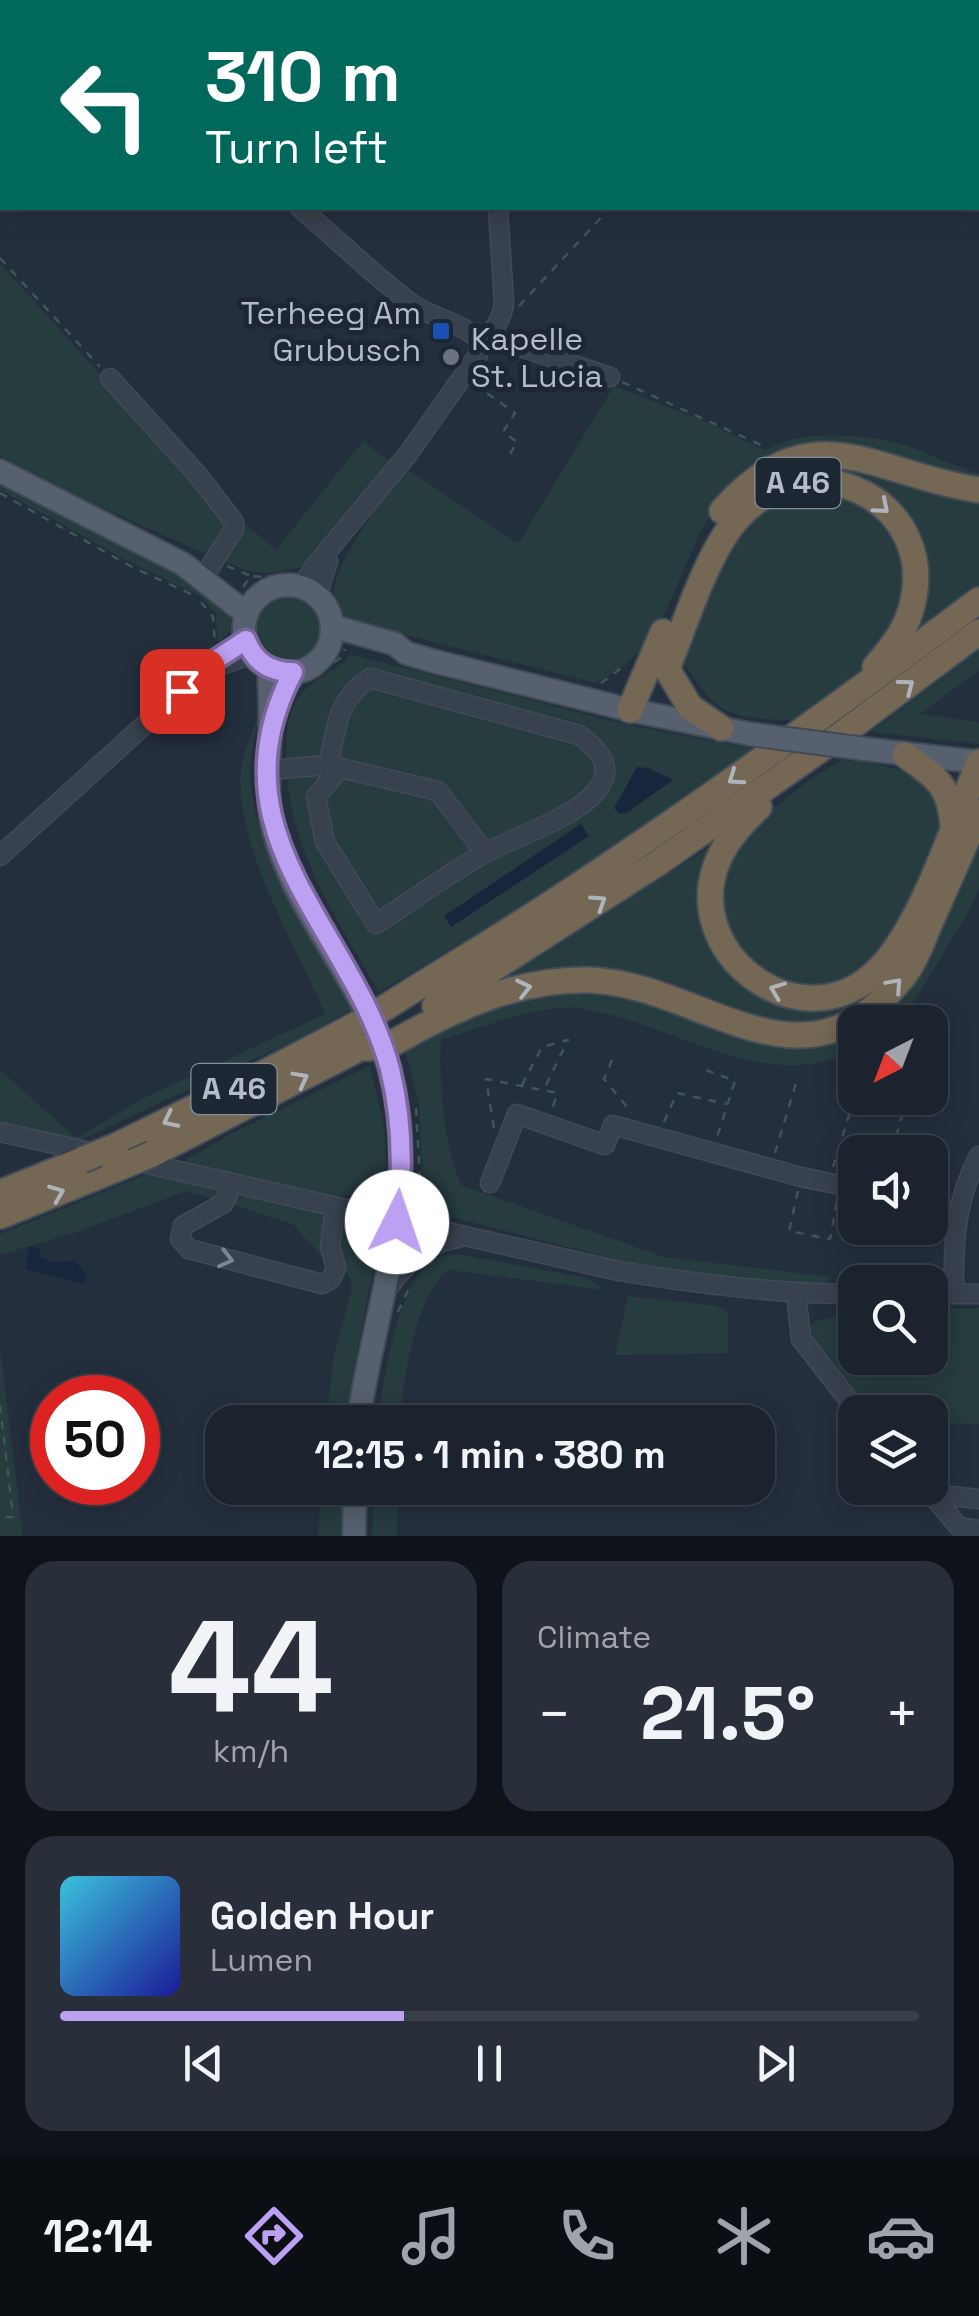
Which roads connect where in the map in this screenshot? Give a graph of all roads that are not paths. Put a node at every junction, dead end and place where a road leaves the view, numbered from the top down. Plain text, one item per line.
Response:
1 (302, 210) edge
2 (498, 210) edge
3 (484, 339) junction
4 (110, 378) road end
5 (610, 378) road end
6 (0, 470) edge
7 (979, 490) edge
8 (182, 564) junction
9 (207, 572) junction
10 (309, 585) junction
11 (250, 599) junction
12 (979, 600) edge
13 (979, 632) edge
14 (330, 636) junction
15 (255, 654) junction
16 (666, 669) junction
17 (200, 676) junction
18 (290, 685) junction
19 (843, 702) junction
20 (637, 712) junction
21 (270, 725) junction
22 (721, 728) junction
23 (835, 739) junction
24 (905, 755) junction
25 (979, 762) edge
26 (328, 765) junction
27 (268, 770) junction
28 (979, 812) edge
29 (954, 825) junction
30 (485, 853) junction
31 (0, 856) edge
32 (395, 1024) junction
33 (355, 1038) junction
34 (0, 1132) edge
35 (979, 1156) edge
36 (115, 1158) junction
37 (490, 1183) dead end
38 (233, 1184) junction
39 (838, 1184) edge
40 (0, 1192) edge
41 (335, 1208) junction
42 (0, 1216) edge
43 (396, 1232) junction
44 (463, 1237) junction
45 (384, 1292) junction
46 (796, 1294) junction
47 (838, 1294) edge
48 (948, 1294) edge
49 (954, 1294) junction
50 (979, 1294) edge
51 (843, 1395) edge
52 (361, 1405) edge
53 (948, 1496) edge
54 (979, 1499) edge
55 (355, 1505) edge
56 (942, 1505) edge
57 (979, 1530) edge
58 (354, 1536) edge

1 - 3 street
2 - 3 street
3 - 5 street
3 - 10 street
4 - 9 street
6 - 8 main road
7 - 20 highway
8 - 9 main road
8 - 11 main road
9 - 11 main road
10 - 11 main road
10 - 14 main road
11 - 15 main road
12 - 19 highway, A 46
23 -> 13 highway
14 - 18 main road
14 - 20 main road
15 - 17 street
15 - 17 street
15 - 18 main road
15 - 21 main road
16 -> 19 highway, A 46
16 - 20 highway
16 - 22 highway
17 - 31 street
18 - 21 main road
19 -> 32 highway, A 46
20 - 22 main road
21 - 27 main road
22 - 24 main road, bridge
29 -> 23 highway
32 -> 23 highway
24 - 25 main road
24 - 29 highway
25 - 29 highway
26 - 27 street
26 - 30 street
26 - 30 street
26 - 30 street
27 - 43 main road
32 -> 28 highway
32 - 33 highway, bridge
33 -> 36 highway, A 46
36 -> 33 highway, A 46, bridge
34 - 38 street
35 - 49 street
36 - 40 highway, A 46, bridge
42 -> 36 highway, A 46
37 - 39 street
38 - 41 street
38 -> 41 street
41 - 43 street
43 - 44 street
43 - 45 main road
44 - 45 street
44 - 46 street
45 - 52 main road
46 - 47 street
46 - 51 street
48 - 49 street
49 - 50 street
53 - 54 street
55 - 58 main road
56 - 57 street

